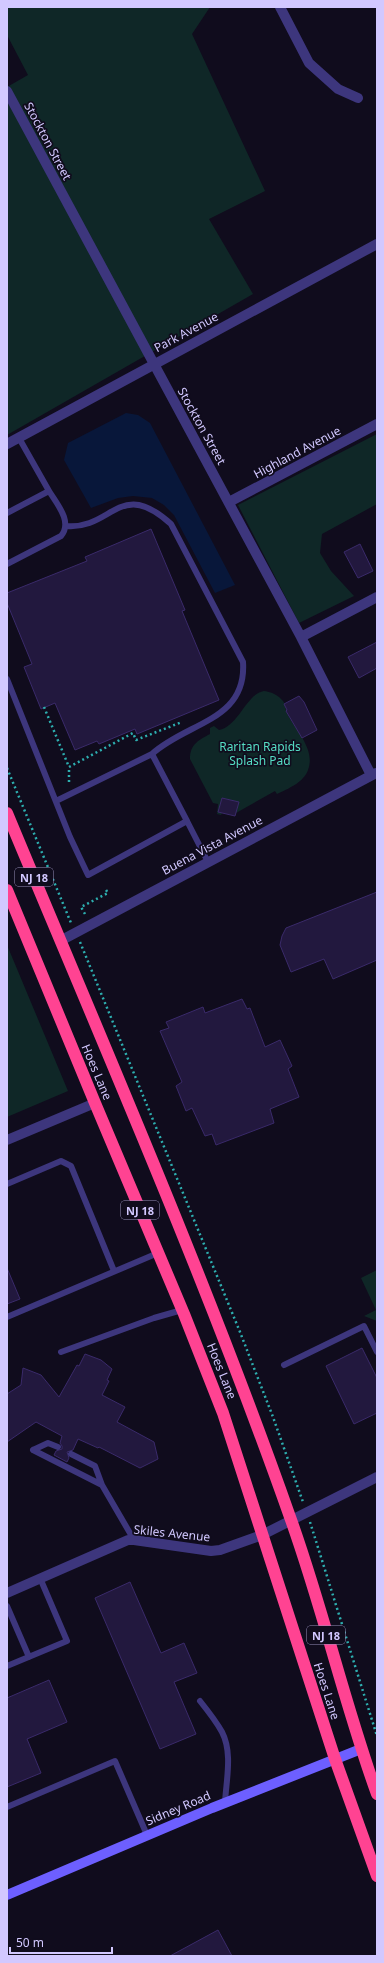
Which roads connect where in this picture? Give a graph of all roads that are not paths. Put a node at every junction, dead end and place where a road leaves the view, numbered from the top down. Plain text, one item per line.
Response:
1 (280, 7) edge
2 (7, 91) edge
3 (358, 98) dead end
4 (377, 244) edge
5 (153, 365) junction
6 (377, 424) edge
7 (19, 438) junction
8 (7, 444) edge
9 (49, 491) junction
10 (229, 502) junction
11 (7, 513) edge
12 (66, 526) junction
13 (7, 564) edge
14 (377, 597) edge
15 (302, 637) junction
16 (7, 679) edge
17 (152, 754) junction
18 (374, 774) edge
19 (56, 801) junction
20 (7, 813) edge
21 (187, 821) junction
22 (208, 862) junction
23 (7, 890) edge
24 (60, 941) junction
25 (95, 1103) junction
26 (7, 1140) edge
27 (7, 1184) edge
28 (158, 1253) junction
29 (114, 1271) junction
30 (182, 1310) junction
31 (7, 1317) edge
32 (62, 1352) dead end
33 (377, 1352) edge
34 (284, 1365) dead end
35 (58, 1447) dead end
36 (71, 1454) dead end
37 (377, 1477) edge
38 (102, 1485) junction
39 (291, 1520) junction
40 (262, 1535) junction
41 (134, 1540) junction
42 (40, 1578) junction
43 (7, 1593) edge
44 (7, 1606) edge
45 (29, 1657) junction
46 (7, 1666) edge
47 (200, 1701) dead end
48 (361, 1749) junction
49 (335, 1759) junction
50 (377, 1794) edge
51 (225, 1803) junction
52 (7, 1807) edge
53 (147, 1835) junction
54 (377, 1876) edge
55 (7, 1895) edge

1 - 3 street
2 - 5 street, Stockton Street
4 - 5 street, Park Avenue
5 - 7 street, Park Avenue
5 - 10 street, Stockton Street
6 - 10 street, Highland Avenue
7 - 8 street, Park Avenue
7 - 9 lane
9 - 11 lane
9 - 12 lane
10 - 15 street, Stockton Street
12 - 13 lane
12 - 17 lane
14 - 15 street
15 - 18 street, Stockton Street
16 - 19 lane
17 - 19 lane
17 - 21 lane
18 - 22 street, Buena Vista Avenue
19 - 21 lane
20 - 24 highway, Hoes Lane / NJ 18
21 - 22 lane
22 - 24 street, Buena Vista Avenue
23 - 25 highway, Hoes Lane / NJ 18
24 - 39 highway, Hoes Lane / NJ 18
25 - 26 street
25 - 28 highway, Hoes Lane / NJ 18
27 - 29 lane
28 - 29 lane
28 - 30 highway, Hoes Lane / NJ 18
29 - 31 lane
30 - 32 lane
30 - 40 highway, Hoes Lane / NJ 18
33 - 34 lane
35 - 38 lane
36 - 38 lane
37 - 39 street, Skiles Avenue
38 - 41 lane
39 - 40 street, Skiles Avenue
39 - 48 highway, Hoes Lane / NJ 18
40 - 41 street, Skiles Avenue
40 - 49 highway, Hoes Lane / NJ 18
41 - 42 street, Skiles Avenue
42 - 43 street, Skiles Avenue
42 - 45 lane
44 - 45 lane
45 - 46 lane
47 - 51 lane
48 - 49 street, Sidney Road
48 - 50 highway, Hoes Lane / NJ 18
49 - 51 street, Sidney Road
49 - 54 highway, Hoes Lane / NJ 18
51 - 53 street, Sidney Road
52 - 53 lane
53 - 55 street, Sidney Road

